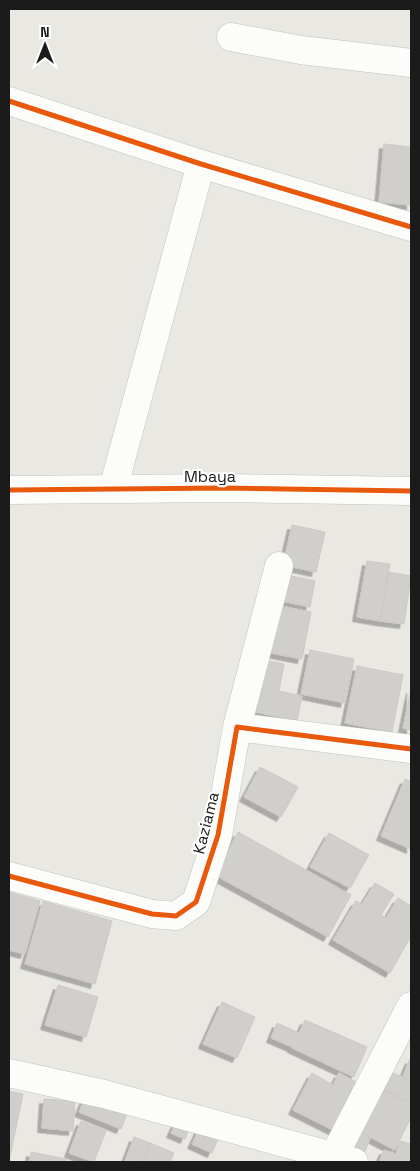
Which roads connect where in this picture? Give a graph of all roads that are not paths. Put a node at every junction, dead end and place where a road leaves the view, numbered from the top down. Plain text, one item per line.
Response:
1 (231, 37) dead end
2 (411, 63) edge
3 (9, 101) edge
4 (201, 164) junction
5 (411, 227) edge
6 (113, 489) junction
7 (9, 490) edge
8 (411, 491) edge
9 (279, 566) dead end
10 (237, 727) junction
11 (411, 749) edge
12 (9, 876) edge
13 (411, 1006) edge
14 (9, 1074) edge
15 (344, 1159) edge

1 - 2 street
3 - 4 street
4 - 5 street
4 - 6 street
6 - 7 street, Mbaya
6 - 8 street, Mbaya
9 - 10 street, Kaziama
10 - 11 street
10 - 12 street, Kaziama
13 - 15 street
14 - 15 street

